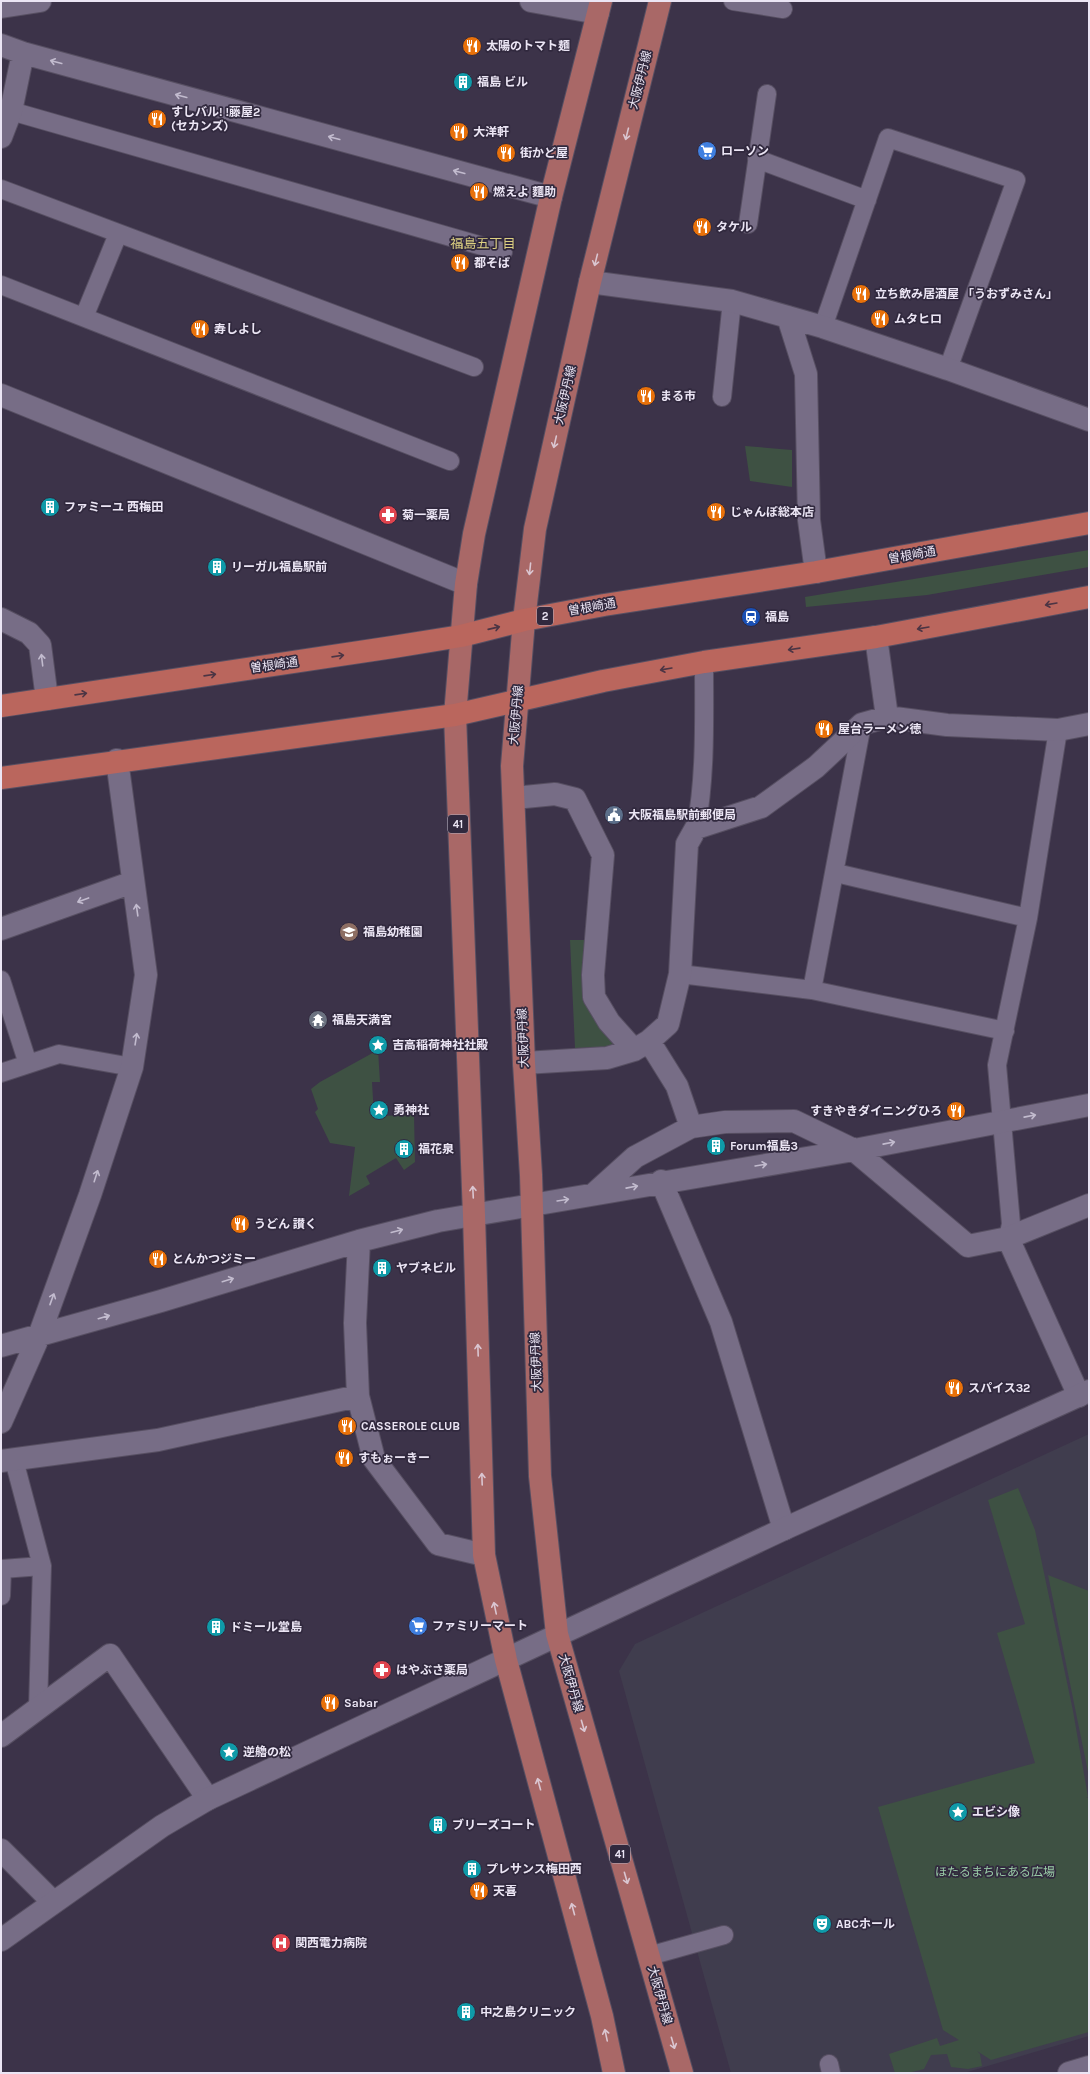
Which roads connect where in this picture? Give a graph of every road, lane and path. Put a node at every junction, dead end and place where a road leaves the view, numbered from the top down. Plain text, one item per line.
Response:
1 (40, 1) edge
2 (531, 1) edge
3 (660, 1) edge
4 (742, 2) edge
5 (1, 6) edge
6 (599, 7) edge
7 (783, 10) dead end
8 (1, 45) edge
9 (23, 53) junction
10 (767, 94) dead end
11 (11, 111) junction
12 (1, 137) edge
13 (757, 159) junction
14 (1, 189) edge
15 (551, 197) junction
16 (867, 200) junction
17 (748, 224) dead end
18 (118, 234) junction
19 (503, 252) dead end
20 (590, 282) junction
21 (1, 285) edge
22 (732, 301) junction
23 (84, 317) junction
24 (788, 318) junction
25 (823, 327) junction
26 (474, 367) dead end
27 (948, 369) junction
28 (1, 395) edge
29 (722, 397) dead end
30 (1089, 420) edge
31 (450, 461) dead end
32 (1089, 523) edge
33 (816, 572) junction
34 (466, 584) junction
35 (1089, 597) edge
36 (1, 620) edge
37 (524, 620) junction
38 (461, 636) junction
39 (876, 637) junction
40 (704, 662) junction
41 (47, 699) junction
42 (518, 700) junction
43 (1, 706) edge
44 (455, 715) junction
45 (887, 717) junction
46 (862, 724) junction
47 (1089, 724) edge
48 (1058, 730) junction
49 (117, 760) junction
50 (1, 778) edge
51 (514, 798) junction
52 (696, 828) junction
53 (836, 873) junction
54 (133, 882) junction
55 (1028, 918) junction
56 (1, 929) edge
57 (680, 974) junction
58 (1, 980) edge
59 (812, 990) junction
60 (1005, 1031) junction
61 (641, 1046) junction
62 (28, 1064) junction
63 (524, 1064) junction
64 (132, 1067) junction
65 (1, 1073) edge
66 (1089, 1105) edge
67 (1002, 1122) junction
68 (692, 1127) junction
69 (854, 1150) junction
70 (661, 1182) junction
71 (594, 1194) junction
72 (1089, 1205) edge
73 (531, 1206) junction
74 (474, 1215) junction
75 (1008, 1238) junction
76 (359, 1241) junction
77 (39, 1336) junction
78 (1, 1346) edge
79 (1084, 1394) edge
80 (358, 1396) junction
81 (1, 1422) edge
82 (8, 1460) edge
83 (784, 1529) junction
84 (484, 1555) junction
85 (42, 1566) junction
86 (1, 1596) edge
87 (557, 1634) junction
88 (506, 1660) junction
89 (38, 1709) junction
90 (1, 1736) edge
91 (208, 1799) junction
92 (1, 1850) edge
93 (53, 1902) junction
94 (724, 1936) dead end
95 (1, 1940) edge
96 (649, 1956) junction
97 (1089, 2067) edge
98 (614, 2073) edge
99 (682, 2073) edge
100 (1069, 2073) edge

1 - 5 street
2 - 6 street
3 -> 20 main road, 大阪伊丹線 / 41
4 - 7 lane
6 - 15 main road, 41
8 - 9 street
9 - 11 street
15 -> 9 street
10 - 13 lane
11 - 12 street
11 - 19 lane
13 - 16 lane
13 - 17 lane
14 - 18 lane
15 - 34 main road, 41
16 - 25 lane
16 - 27 lane
18 - 23 lane
18 - 26 lane
20 - 22 street
20 -> 37 main road, 大阪伊丹線 / 41
21 - 23 lane
22 - 24 street
22 - 29 lane
23 - 31 lane
24 - 25 street
24 - 33 street
25 - 27 street
27 - 30 street
28 - 34 street
32 - 33 highway, 曽根崎通 / 2
33 - 37 highway, 曽根崎通 / 2
34 - 38 main road, 41
35 -> 39 highway
41 -> 36 street
38 -> 37 highway, 曽根崎通 / 2
37 - 42 main road, 大阪伊丹線 / 41
41 -> 38 highway, 曽根崎通 / 2
38 - 44 main road, 41
39 -> 40 highway
39 - 45 street
40 -> 42 highway
40 - 52 lane
41 - 43 highway, 曽根崎通 / 2
42 - 44 highway
42 - 51 main road, 大阪伊丹線 / 41
44 - 49 highway
74 -> 44 main road, 41
45 - 46 street
45 - 48 street
46 - 52 street
46 - 53 lane
47 - 48 street
48 - 55 lane
49 - 50 highway
49 - 54 street
51 - 61 street
51 - 63 main road, 大阪伊丹線 / 41
52 - 57 street
53 - 55 lane
53 - 59 lane
54 -> 56 street
64 -> 54 street
55 - 60 lane
57 - 59 lane
57 - 61 street
58 - 62 lane
59 - 60 lane
60 - 67 lane
61 - 63 street
61 - 68 street
62 - 64 lane
62 - 65 lane
63 - 73 main road, 大阪伊丹線 / 41
77 -> 64 street
67 -> 66 street
69 -> 67 street
67 - 75 lane
68 - 69 street
68 - 71 street
70 -> 69 street
69 - 75 street
71 -> 70 street
70 - 83 street
73 -> 71 street
72 - 75 street
73 - 74 street
73 - 87 main road, 大阪伊丹線 / 41
76 -> 74 street
84 -> 74 main road, 41
75 - 79 street
77 -> 76 street
76 - 80 street
77 - 78 street
77 - 81 street
79 - 83 street
80 - 82 street
80 - 84 street
82 - 85 lane
83 - 87 street
88 -> 84 main road, 41
85 - 86 lane
85 - 89 lane
87 - 88 street
87 -> 96 main road, 大阪伊丹線 / 41
88 - 91 street
98 -> 88 main road, 41
89 - 90 street
89 - 91 street
91 - 93 street
92 - 93 street
93 - 95 street
94 - 96 lane
96 -> 99 main road, 大阪伊丹線 / 41
97 - 100 street

